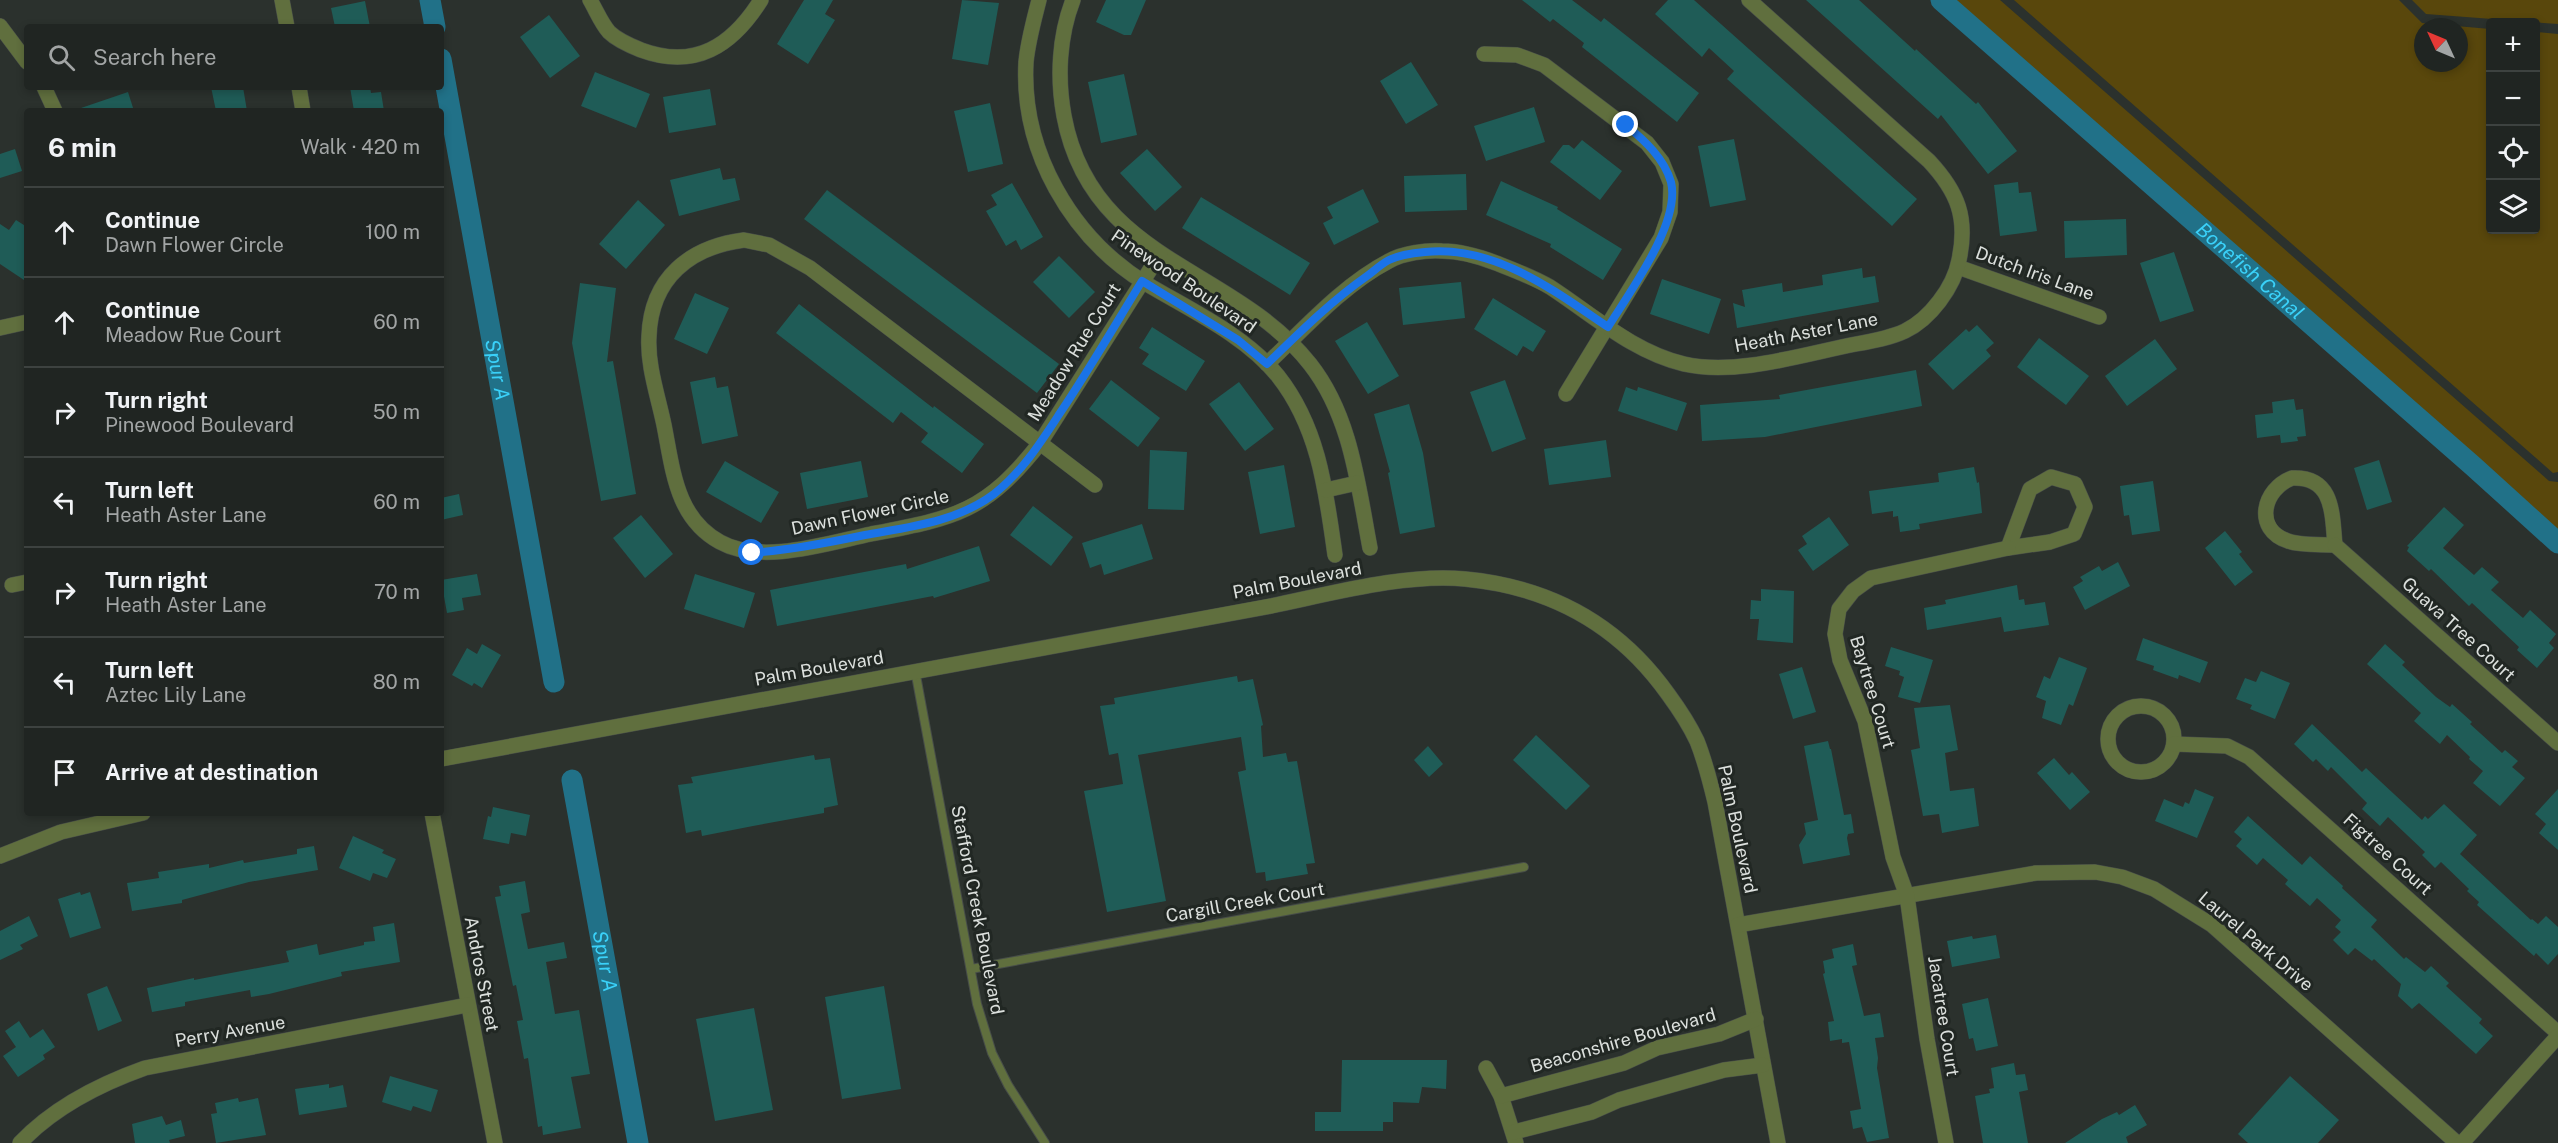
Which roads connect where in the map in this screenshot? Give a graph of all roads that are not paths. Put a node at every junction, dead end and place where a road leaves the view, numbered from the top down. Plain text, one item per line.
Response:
1 (282, 0) edge
2 (590, 0) edge
3 (761, 0) edge
4 (1039, 0) edge
5 (1073, 0) edge
6 (1749, 0) edge
7 (286, 24) edge
8 (0, 26) edge
9 (1484, 54) dead end
10 (24, 58) edge
11 (45, 90) edge
12 (300, 90) edge
13 (54, 108) edge
14 (302, 108) edge
15 (1160, 254) junction
16 (1958, 267) junction
17 (1142, 281) junction
18 (2099, 317) dead end
19 (24, 323) edge
20 (1608, 327) junction
21 (0, 328) edge
22 (1290, 342) junction
23 (1267, 364) junction
24 (1566, 394) dead end
25 (1040, 443) junction
26 (1358, 483) junction
27 (1095, 485) dead end
28 (1326, 490) junction
29 (2335, 545) junction
30 (1370, 548) dead end
31 (2008, 549) junction
32 (1335, 555) dead end
33 (915, 670) junction
34 (2558, 743) edge
35 (2174, 744) junction
36 (444, 758) edge
37 (130, 816) edge
38 (433, 816) edge
39 (0, 856) edge
40 (1524, 867) dead end
41 (1906, 896) junction
42 (1738, 925) junction
43 (971, 969) junction
44 (467, 1005) junction
45 (1756, 1019) junction
46 (2558, 1034) edge
47 (1763, 1065) junction
48 (1486, 1068) dead end
49 (1500, 1096) junction
50 (1515, 1137) edge
51 (20, 1143) edge
52 (495, 1143) edge
53 (1045, 1143) edge
54 (1778, 1143) edge
55 (1946, 1143) edge
56 (2457, 1143) edge
57 (2462, 1143) edge

1 - 7 street
2 - 3 street
4 - 17 street, Pinewood Boulevard
5 - 15 street, Pinewood Boulevard
6 - 16 street, Heath Aster Lane
8 - 10 street
9 - 20 street
11 - 13 street
12 - 14 street
15 - 17 street, Meadow Rue Court
15 - 22 street, Pinewood Boulevard
16 - 18 street, Dutch Iris Lane
16 - 20 street, Heath Aster Lane
17 - 23 street, Pinewood Boulevard
17 - 25 street, Meadow Rue Court
19 - 21 street
20 - 22 street, Heath Aster Lane
20 - 24 street
22 - 23 street, Heath Aster Lane
22 - 26 street, Pinewood Boulevard
23 - 28 street, Pinewood Boulevard
25 - 25 street, Dawn Flower Circle
25 - 27 street, Meadow Rue Court
26 - 28 street
26 - 30 street, Pinewood Boulevard
28 - 32 street, Pinewood Boulevard
29 - 29 street
29 - 34 street, Guava Tree Court
31 - 31 street, Baytree Court
31 - 41 street, Baytree Court
33 - 36 street, Palm Boulevard
33 - 42 street, Palm Boulevard
33 - 43 lane, Stafford Creek Boulevard
35 - 35 street
35 - 46 street, Figtree Court
37 - 39 street
38 - 44 street, Andros Street
40 - 43 lane, Cargill Creek Court
41 - 42 street, Laurel Park Drive
41 - 55 street, Jacatree Court
41 - 56 street, Laurel Park Drive
42 - 45 street, Palm Boulevard
43 - 53 lane, Stafford Creek Boulevard
44 - 51 street, Perry Avenue
44 - 52 street, Andros Street
45 - 47 street, Palm Boulevard
45 - 49 street, Beaconshire Boulevard
46 - 57 street
47 - 50 street
47 - 54 street, Palm Boulevard
48 - 49 street
49 - 50 street

